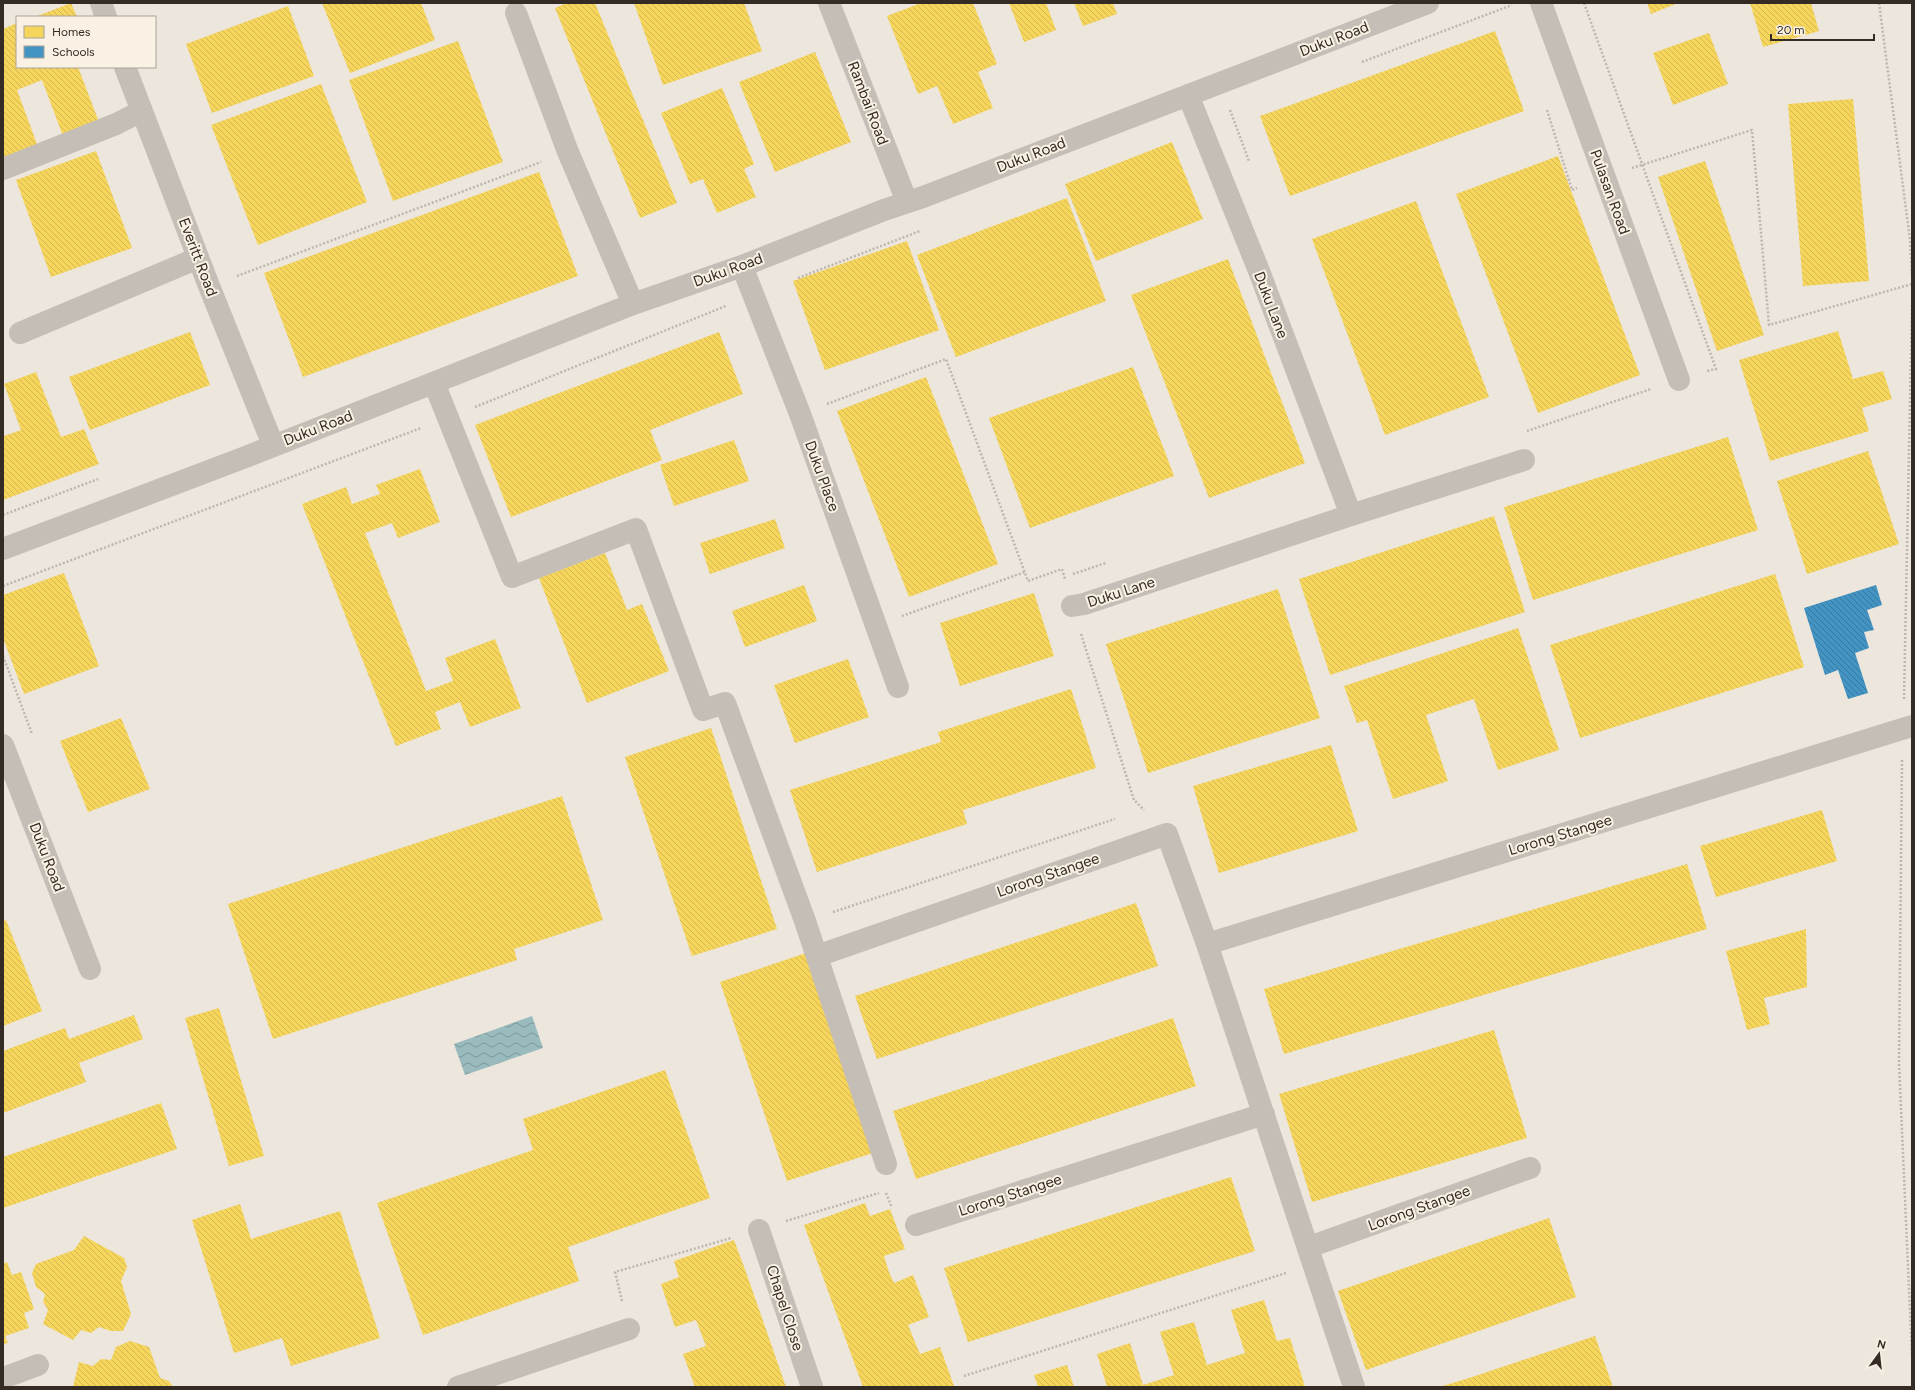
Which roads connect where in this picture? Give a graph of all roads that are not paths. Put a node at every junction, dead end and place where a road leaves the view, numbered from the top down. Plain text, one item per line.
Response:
1 (100, 3) edge
2 (828, 3) edge
3 (1428, 3) edge
4 (1541, 3) edge
5 (516, 13) dead end
6 (106, 16) edge
7 (125, 68) edge
8 (1188, 96) junction
9 (142, 111) junction
10 (3, 169) edge
11 (907, 202) junction
12 (198, 258) junction
13 (742, 266) junction
14 (633, 304) junction
15 (20, 333) dead end
16 (1679, 380) road end
17 (434, 382) junction
18 (273, 445) junction
19 (1524, 460) road end
20 (1352, 515) junction
21 (3, 549) edge
22 (1072, 606) road end
23 (898, 687) dead end
24 (1907, 728) edge
25 (3, 745) edge
26 (1207, 944) junction
27 (817, 956) junction
28 (90, 969) dead end
29 (1264, 1114) junction
30 (886, 1164) dead end
31 (1530, 1168) dead end
32 (916, 1225) road end
33 (759, 1230) road end
34 (1311, 1256) junction
35 (628, 1329) road end
36 (38, 1365) dead end
37 (3, 1378) edge
38 (458, 1387) edge
39 (812, 1387) edge
40 (1354, 1387) edge

1 - 6 street
2 - 11 street, Rambai Road
3 - 8 street, Duku Road
4 - 16 street, Pulasan Road
5 - 14 street
7 - 9 street, Everitt Road
8 - 11 street, Duku Road
8 - 20 street, Duku Lane
9 - 10 street
9 - 12 street, Everitt Road
11 - 13 street, Duku Road
12 - 15 street
12 - 18 street, Everitt Road
13 - 14 street, Duku Road
13 - 23 street, Duku Place
14 - 17 street, Duku Road
17 - 18 street, Duku Road
17 - 27 street
18 - 21 street, Duku Road
19 - 20 street, Duku Lane
20 - 22 street, Duku Lane
24 - 26 street, Lorong Stangee
25 - 28 street, Duku Road
26 - 27 street, Lorong Stangee
26 - 29 street
27 - 30 street
29 - 32 street, Lorong Stangee
29 - 34 street
31 - 34 street, Lorong Stangee
33 - 39 street, Chapel Close
34 - 40 street
35 - 38 street
36 - 37 street

